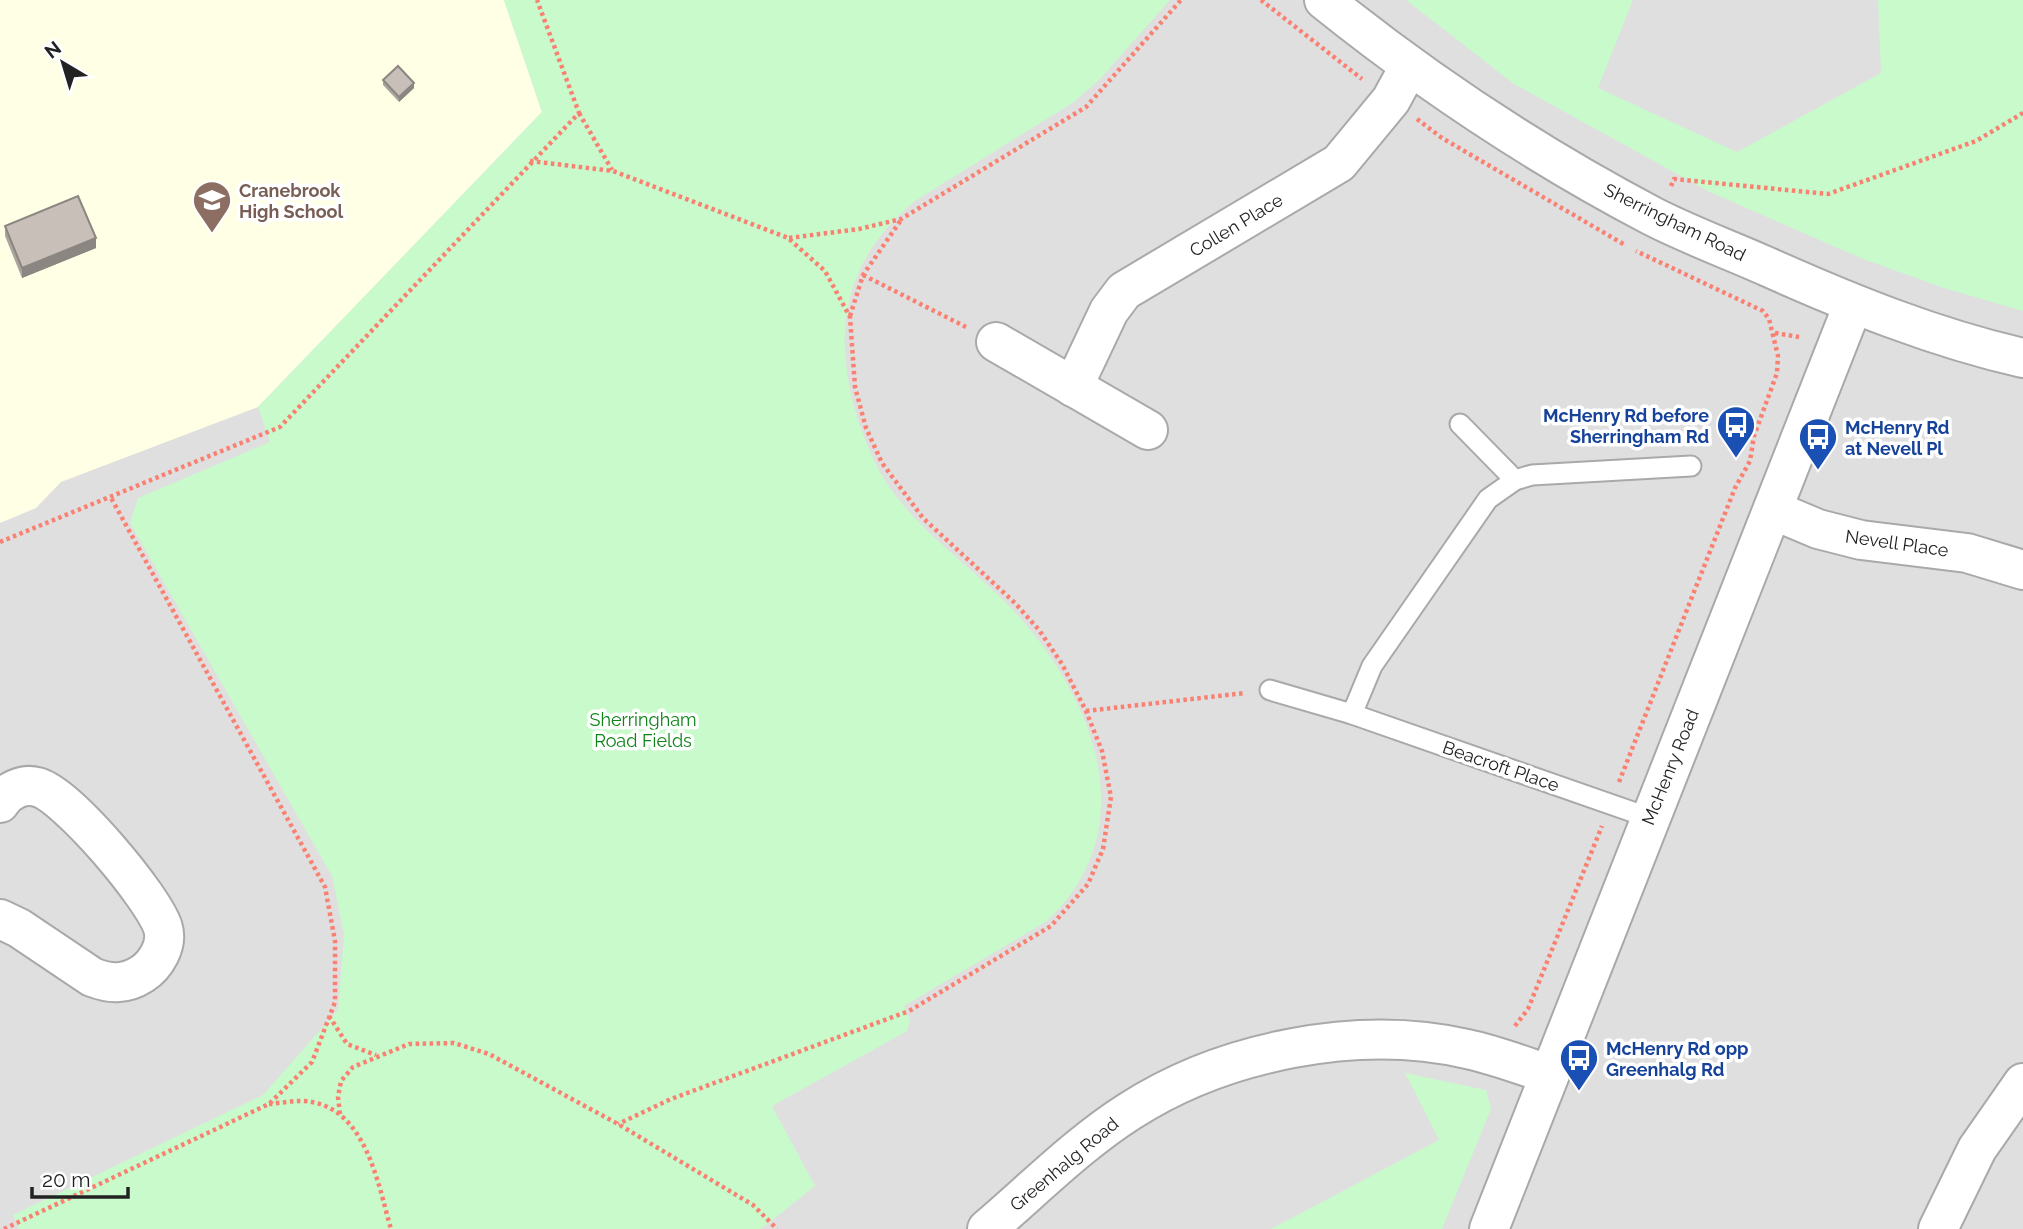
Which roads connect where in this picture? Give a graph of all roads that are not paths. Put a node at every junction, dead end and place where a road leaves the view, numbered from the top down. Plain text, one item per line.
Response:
1 (1324, 0) edge
2 (1409, 67) junction
3 (1853, 305) junction
4 (996, 342) road end
5 (2023, 358) edge
6 (1073, 387) junction
7 (1460, 424) dead end
8 (1148, 430) dead end
9 (1691, 466) dead end
10 (1515, 481) junction
11 (1773, 510) junction
12 (2023, 570) edge
13 (1270, 690) road end
14 (1352, 713) junction
15 (0, 803) edge
16 (1650, 818) junction
17 (0, 919) edge
18 (1548, 1074) junction
19 (2023, 1083) edge
20 (987, 1229) edge
21 (1489, 1229) edge
22 (1938, 1229) edge

1 - 2 street, Sherringham Road
2 - 3 street, Sherringham Road
2 - 6 street, Collen Place
3 - 5 street, Sherringham Road
3 - 11 street, McHenry Road
4 - 6 street
6 - 8 street
7 - 10 lane
9 - 10 lane
10 - 14 lane
11 - 12 street, Nevell Place
11 - 16 street, McHenry Road
13 - 14 lane, Beacroft Place
14 - 16 lane, Beacroft Place
15 - 17 street
16 - 18 street, McHenry Road
18 - 20 street, Greenhalg Road
18 - 21 street, McHenry Road
19 - 22 street

